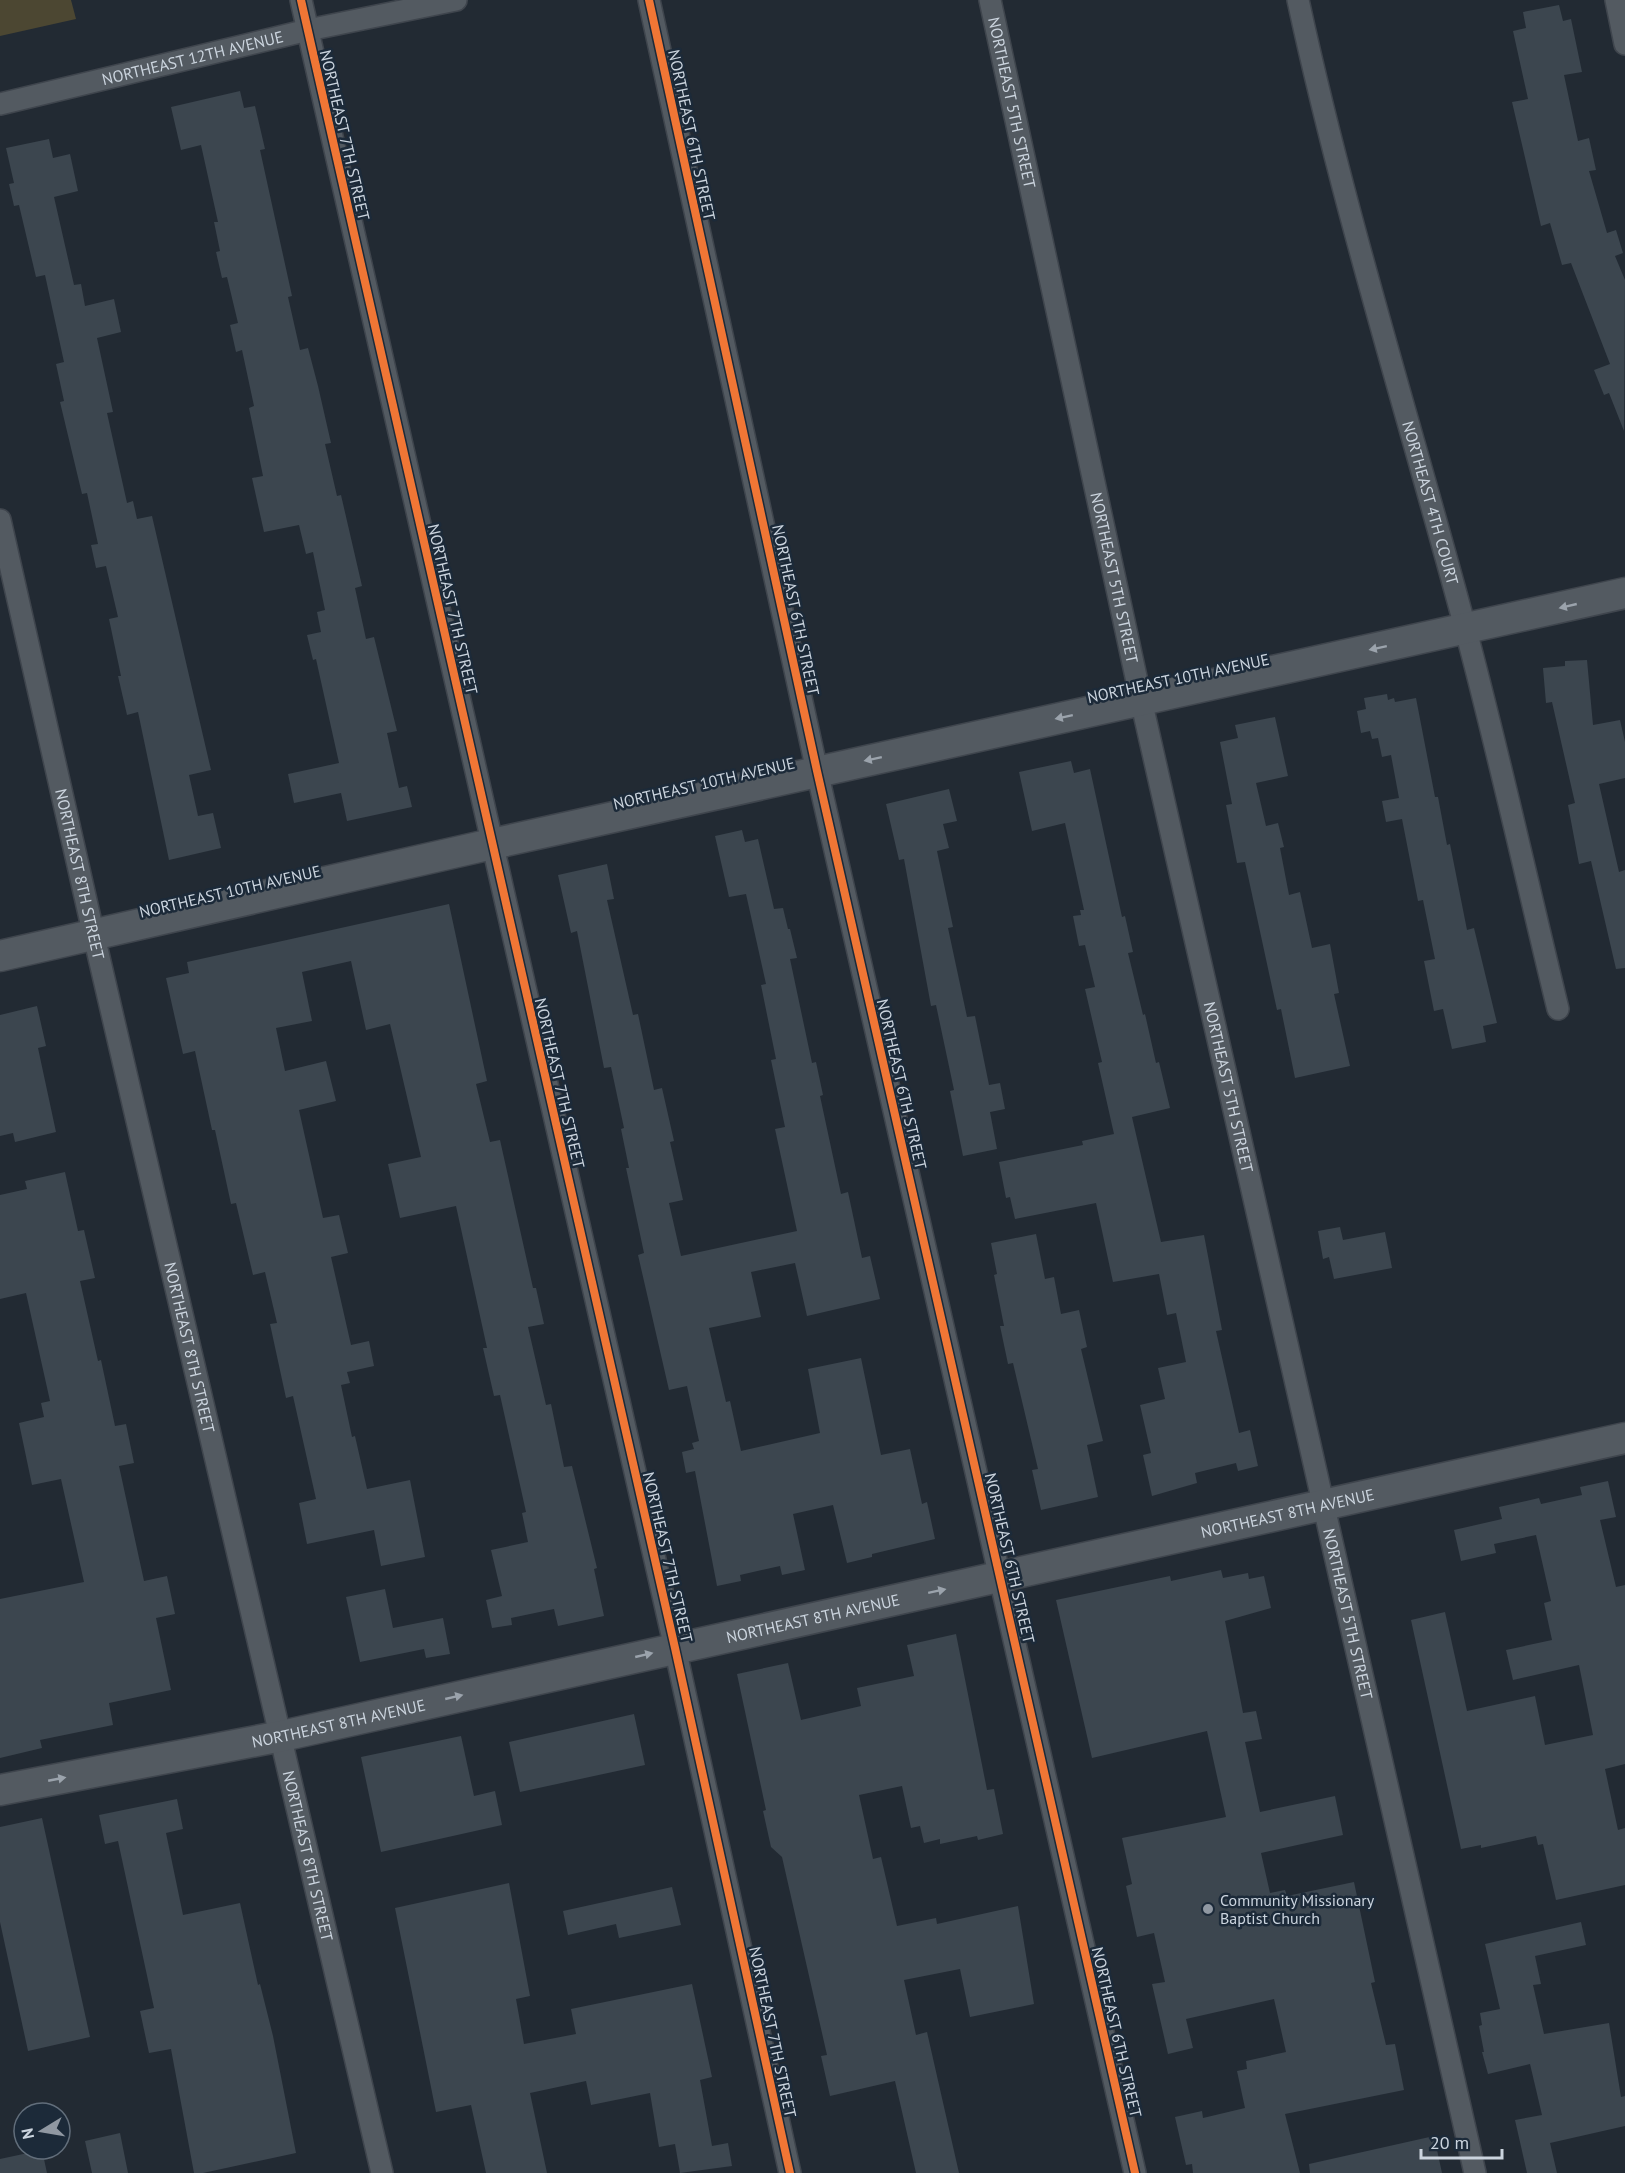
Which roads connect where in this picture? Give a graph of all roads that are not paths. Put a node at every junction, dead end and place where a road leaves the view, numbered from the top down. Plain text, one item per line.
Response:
1 (301, 0) edge
2 (456, 0) edge
3 (649, 0) edge
4 (990, 0) edge
5 (1298, 0) edge
6 (1616, 0) edge
7 (308, 30) junction
8 (1625, 44) edge
9 (0, 104) edge
10 (0, 520) edge
11 (1625, 593) edge
12 (1466, 629) junction
13 (1141, 700) junction
14 (818, 771) junction
15 (492, 844) junction
16 (94, 936) junction
17 (0, 956) edge
18 (1558, 1009) dead end
19 (1625, 1438) edge
20 (1325, 1503) junction
21 (1000, 1577) junction
22 (675, 1648) junction
23 (282, 1736) junction
24 (0, 1790) edge
25 (382, 2173) edge
26 (790, 2173) edge
27 (1135, 2173) edge
28 (1475, 2173) edge

1 - 7 street, NORTHEAST 7TH STREET
2 - 7 street, NORTHEAST 12TH AVENUE
3 - 14 street, NORTHEAST 6TH STREET
4 - 13 street, NORTHEAST 5TH STREET
5 - 12 street, NORTHEAST 4TH COURT
6 - 8 street
7 - 9 street, NORTHEAST 12TH AVENUE
7 - 15 street, NORTHEAST 7TH STREET
10 - 16 street, NORTHEAST 8TH STREET
11 -> 12 street, NORTHEAST 10TH AVENUE
12 -> 13 street, NORTHEAST 10TH AVENUE
12 - 18 street, NORTHEAST 4TH COURT
13 -> 14 street, NORTHEAST 10TH AVENUE
13 - 20 street, NORTHEAST 5TH STREET
14 - 15 street, NORTHEAST 10TH AVENUE
14 - 21 street, NORTHEAST 6TH STREET
15 - 16 street, NORTHEAST 10TH AVENUE
15 - 22 street, NORTHEAST 7TH STREET
16 - 17 street, NORTHEAST 10TH AVENUE
16 - 23 street, NORTHEAST 8TH STREET
19 - 20 street, NORTHEAST 8TH AVENUE
20 - 21 street, NORTHEAST 8TH AVENUE
20 - 28 street, NORTHEAST 5TH STREET
22 -> 21 street, NORTHEAST 8TH AVENUE
21 - 27 street, NORTHEAST 6TH STREET
23 -> 22 street, NORTHEAST 8TH AVENUE
22 - 26 street, NORTHEAST 7TH STREET
24 -> 23 street, NORTHEAST 8TH AVENUE
23 - 25 street, NORTHEAST 8TH STREET

